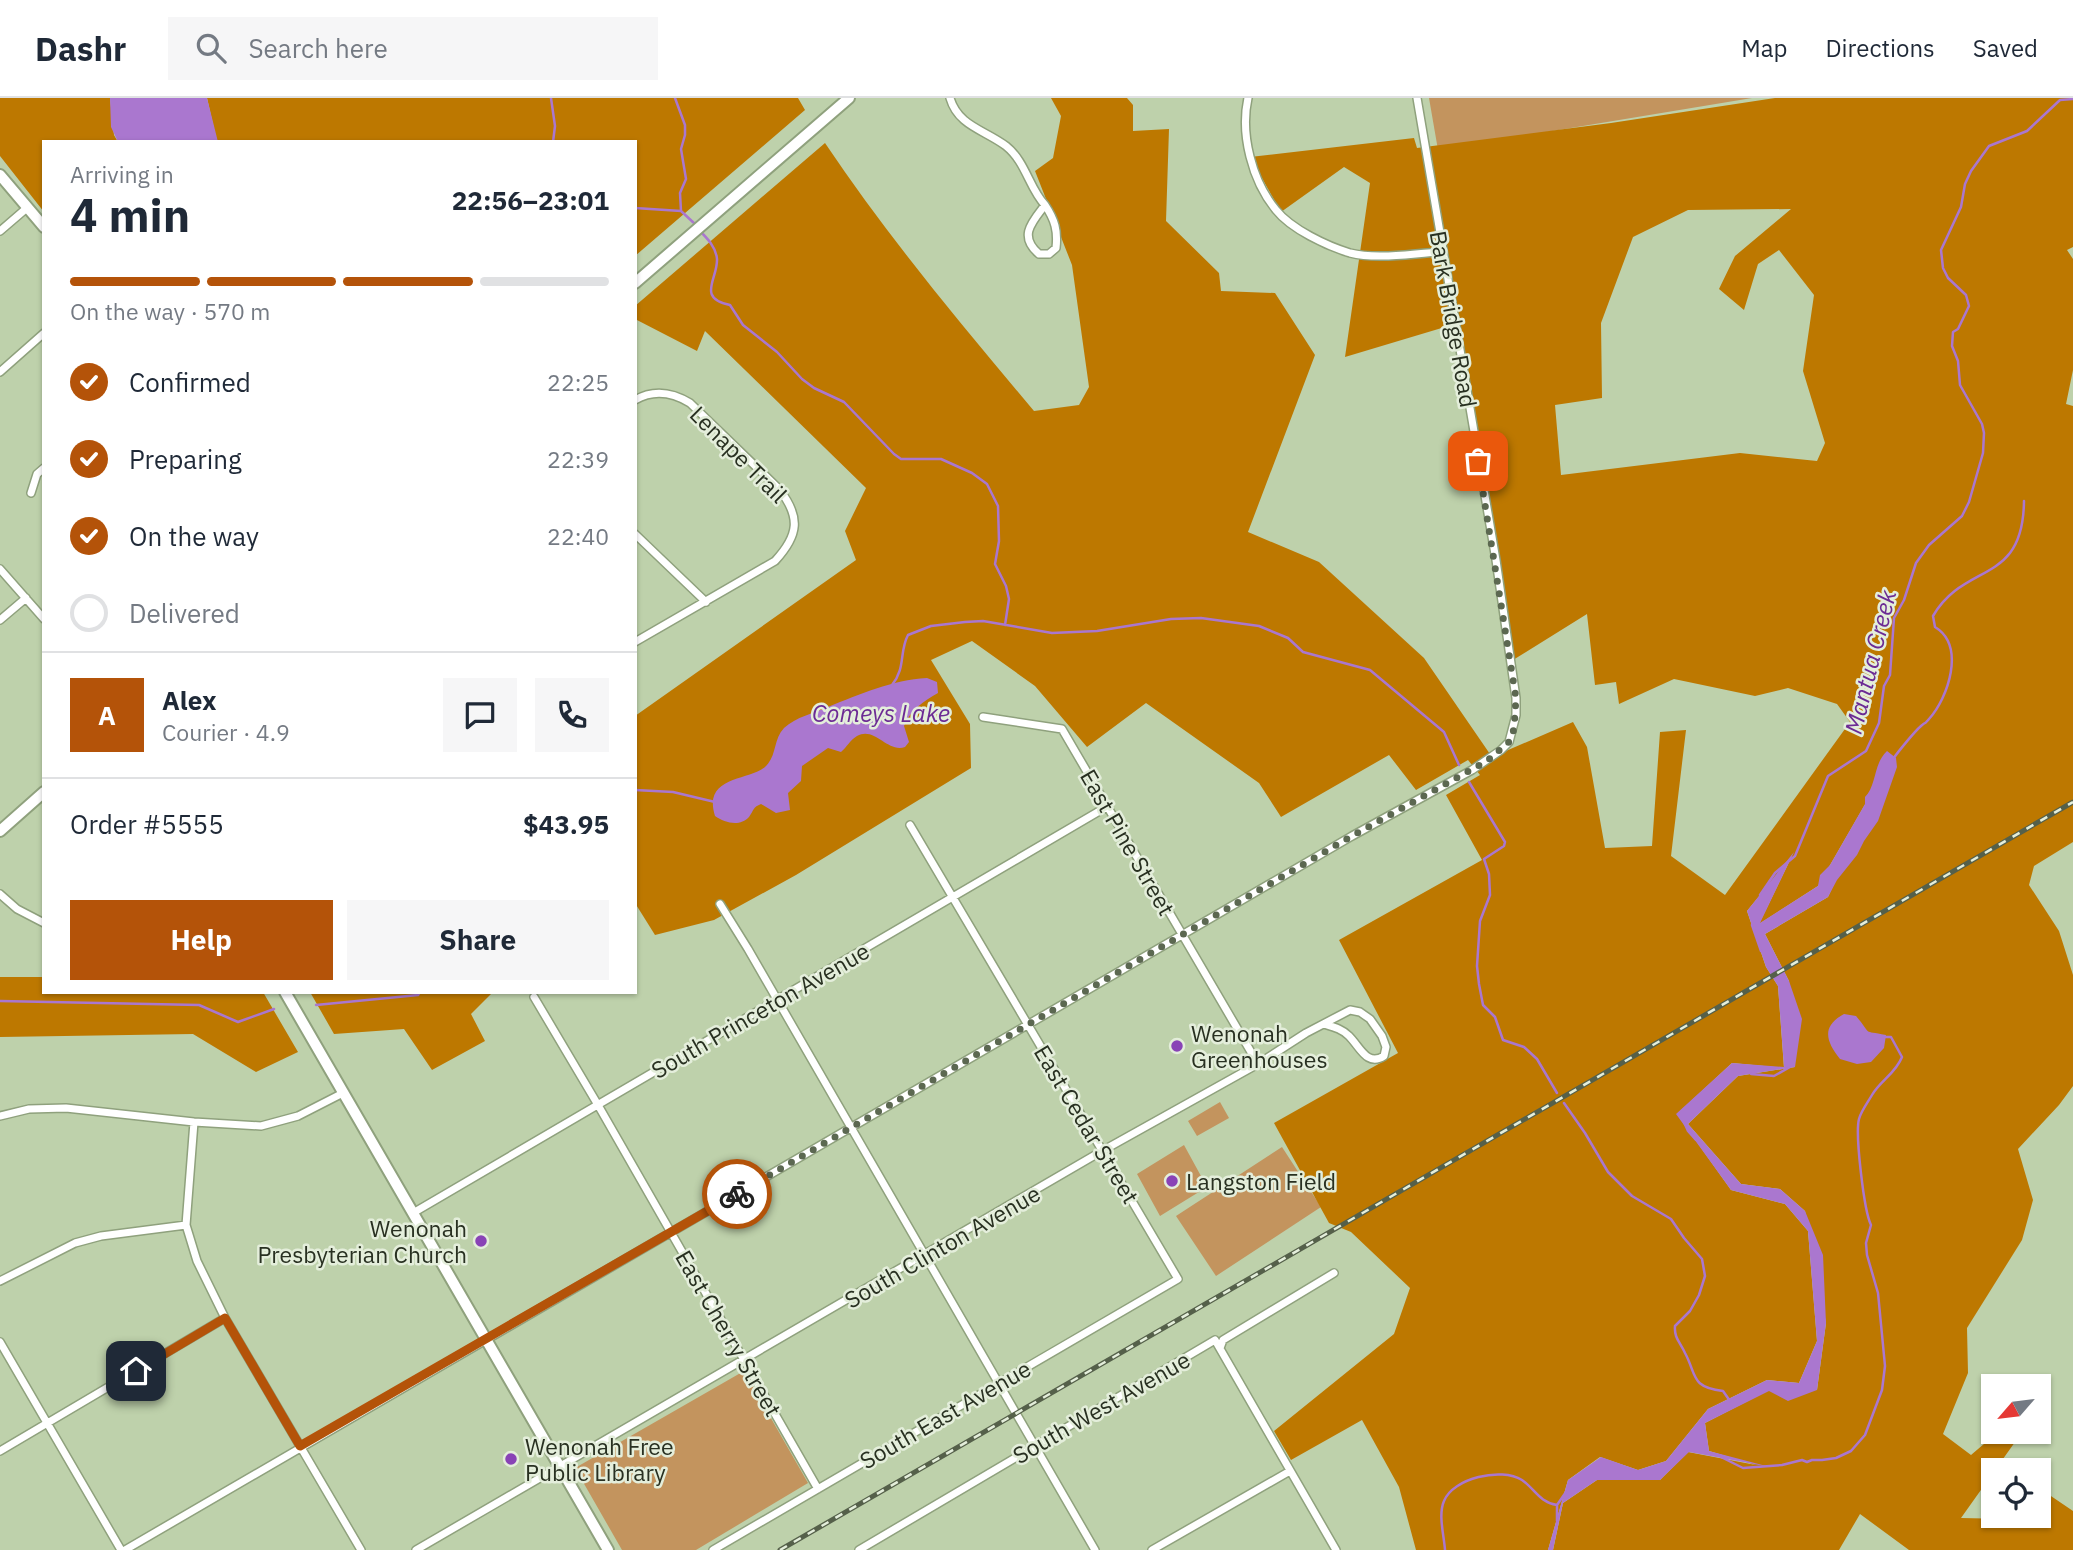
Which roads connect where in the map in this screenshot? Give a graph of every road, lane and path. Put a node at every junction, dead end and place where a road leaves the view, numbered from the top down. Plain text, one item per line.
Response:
1 (849, 98) edge
2 (950, 98) edge
3 (1248, 98) edge
4 (1417, 98) edge
5 (0, 176) edge
6 (1045, 205) junction
7 (28, 207) junction
8 (42, 225) edge
9 (0, 231) edge
10 (1442, 252) junction
11 (637, 281) edge
12 (42, 335) edge
13 (0, 372) edge
14 (637, 399) edge
15 (42, 470) edge
16 (31, 493) dead end
17 (637, 536) edge
18 (0, 569) edge
19 (26, 598) junction
20 (706, 602) junction
21 (42, 617) edge
22 (0, 620) edge
23 (637, 641) edge
24 (983, 717) dead end
25 (42, 794) edge
26 (1108, 806) junction
27 (910, 825) dead end
28 (0, 831) edge
29 (0, 894) edge
30 (952, 897) junction
31 (720, 904) dead end
32 (42, 922) edge
33 (1183, 934) junction
34 (286, 994) edge
35 (534, 997) dead end
36 (778, 1000) junction
37 (1324, 1024) junction
38 (1028, 1025) junction
39 (1258, 1064) junction
40 (343, 1093) junction
41 (598, 1105) junction
42 (0, 1116) edge
43 (194, 1122) junction
44 (852, 1128) junction
45 (1102, 1151) junction
46 (413, 1213) junction
47 (186, 1225) junction
48 (672, 1233) junction
49 (926, 1256) junction
50 (1334, 1273) dead end
51 (1178, 1279) joint
52 (0, 1281) edge
53 (225, 1318) junction
54 (487, 1340) junction
55 (0, 1342) edge
56 (1220, 1348) junction
57 (745, 1360) junction
58 (999, 1383) junction
59 (48, 1423) junction
60 (300, 1446) junction
61 (1035, 1446) junction
62 (0, 1451) edge
63 (559, 1467) junction
64 (1290, 1471) junction
65 (818, 1489) junction
66 (123, 1550) edge
67 (361, 1550) edge
68 (416, 1550) edge
69 (608, 1550) edge
70 (713, 1550) edge
71 (859, 1550) edge
72 (1095, 1550) edge
73 (1152, 1550) edge
74 (1336, 1550) edge

1 - 11 street
2 - 6 street
3 - 10 street
4 - 10 street, Bark Bridge Road
5 - 7 street
6 - 6 street
7 - 8 street
7 - 9 street
10 - 33 street, Bark Bridge Road
12 - 13 street
14 - 20 street, Lenape Trail
15 - 16 street
17 - 20 street
18 - 19 street
19 - 21 street
19 - 22 street
20 - 23 street, Lenape Trail
24 - 26 street, East Pine Street
25 - 28 street
26 - 30 street, South Princeton Avenue
26 - 33 street, East Pine Street
27 - 30 street, East Cedar Street
29 - 32 street
30 - 36 street, South Princeton Avenue
30 - 38 street, East Cedar Street
31 - 36 street
33 - 38 street, Bark Bridge Road
33 - 39 street, East Pine Street
34 - 40 street
35 - 41 street, East Cherry Street
36 - 41 street, South Princeton Avenue
36 - 44 street
37 - 37 street, South Clinton Avenue
37 - 39 street, South Clinton Avenue
38 - 44 street, Bark Bridge Road
38 - 45 street, East Cedar Street
39 - 45 street, South Clinton Avenue
40 - 43 street
40 - 46 street
41 - 46 street, South Princeton Avenue
41 - 48 street, East Cherry Street
42 - 43 street
43 - 47 street
44 - 48 street, Bark Bridge Road
44 - 49 street
45 - 49 street, South Clinton Avenue
45 - 51 street, East Cedar Street
46 - 54 street
47 - 52 street
47 - 53 street
48 - 54 street, Bark Bridge Road
48 - 57 street, East Cherry Street
49 - 57 street, South Clinton Avenue
49 - 58 street
50 - 56 street, South West Avenue
51 - 58 street, South East Avenue
53 - 59 street
53 - 60 street
54 - 60 street, Bark Bridge Road
54 - 63 street
55 - 59 street
56 - 61 street, South West Avenue
56 - 64 street
57 - 63 street, South Clinton Avenue
57 - 65 street, East Cherry Street
58 - 61 street
58 - 65 street, South East Avenue
59 - 62 street
59 - 66 street
60 - 66 street, Bark Bridge Road
60 - 67 street
61 - 71 street, South West Avenue
61 - 72 street
63 - 68 street, South Clinton Avenue
63 - 69 street
64 - 73 street
64 - 74 street
65 - 70 street, South East Avenue

